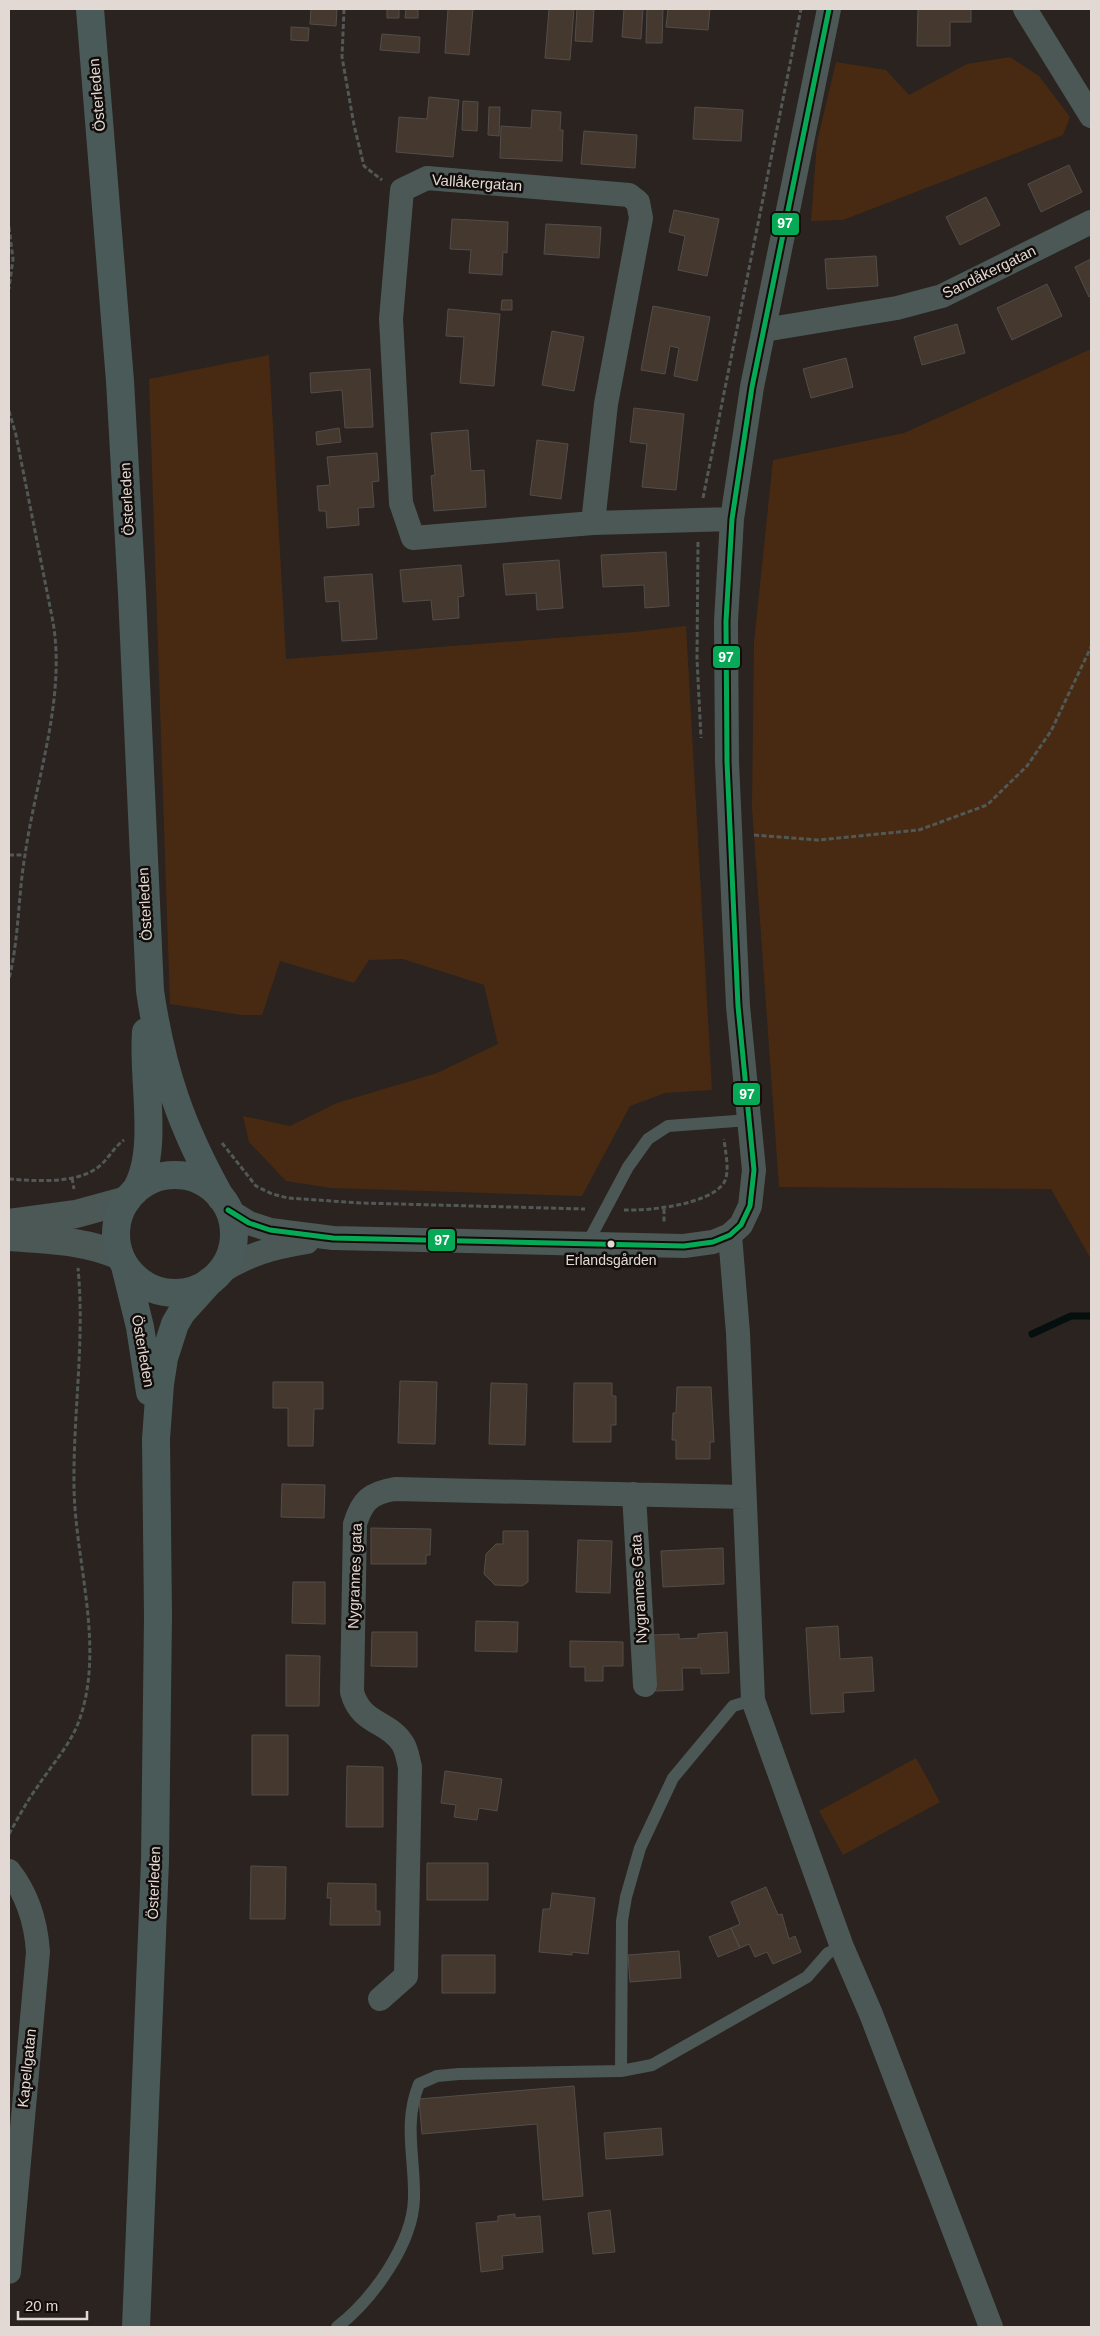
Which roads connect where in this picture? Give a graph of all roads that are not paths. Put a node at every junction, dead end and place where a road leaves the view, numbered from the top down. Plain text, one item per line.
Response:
1 (90, 9) edge
2 (829, 9) edge
3 (1024, 9) edge
4 (1091, 116) edge
5 (1091, 222) edge
6 (764, 330) junction
7 (732, 519) junction
8 (593, 523) junction
9 (150, 991) junction
10 (749, 1120) junction
11 (131, 1196) junction
12 (225, 1204) junction
13 (9, 1223) edge
14 (730, 1235) junction
15 (9, 1237) edge
16 (333, 1238) junction
17 (588, 1244) junction
18 (122, 1260) junction
19 (214, 1277) junction
20 (156, 1438) junction
21 (634, 1494) junction
22 (744, 1497) junction
23 (645, 1685) dead end
24 (753, 1700) junction
25 (9, 1871) edge
26 (842, 1947) junction
27 (380, 1999) dead end
28 (620, 2071) junction
29 (9, 2265) edge
30 (136, 2327) edge
31 (337, 2327) edge
32 (991, 2327) edge

1 - 9 main road, Österleden
2 - 6 street
3 - 4 street
5 - 6 street, Sandåkergatan
6 - 7 street
7 - 8 street
7 - 10 street
8 - 8 street, Vallåkergatan
9 - 11 main road, Österleden
9 - 12 main road, Österleden
10 - 14 street
10 - 17 lane
11 - 12 main road
11 - 13 street
11 - 18 main road, Österleden
12 - 16 street
12 - 19 main road, Österleden
14 - 17 street
14 - 22 street
15 - 18 street
16 - 17 street
16 - 19 street
18 - 19 main road
18 - 20 main road, Österleden
19 - 20 main road, Österleden
20 - 30 main road, Österleden
21 - 22 street, Nygrannes gata
21 - 23 street, Nygrannes Gata
21 - 27 street, Nygrannes gata
22 - 24 street
24 - 26 street
24 - 28 lane
25 - 29 street, Kapellgatan
26 - 28 lane
26 - 32 street
28 - 31 lane

